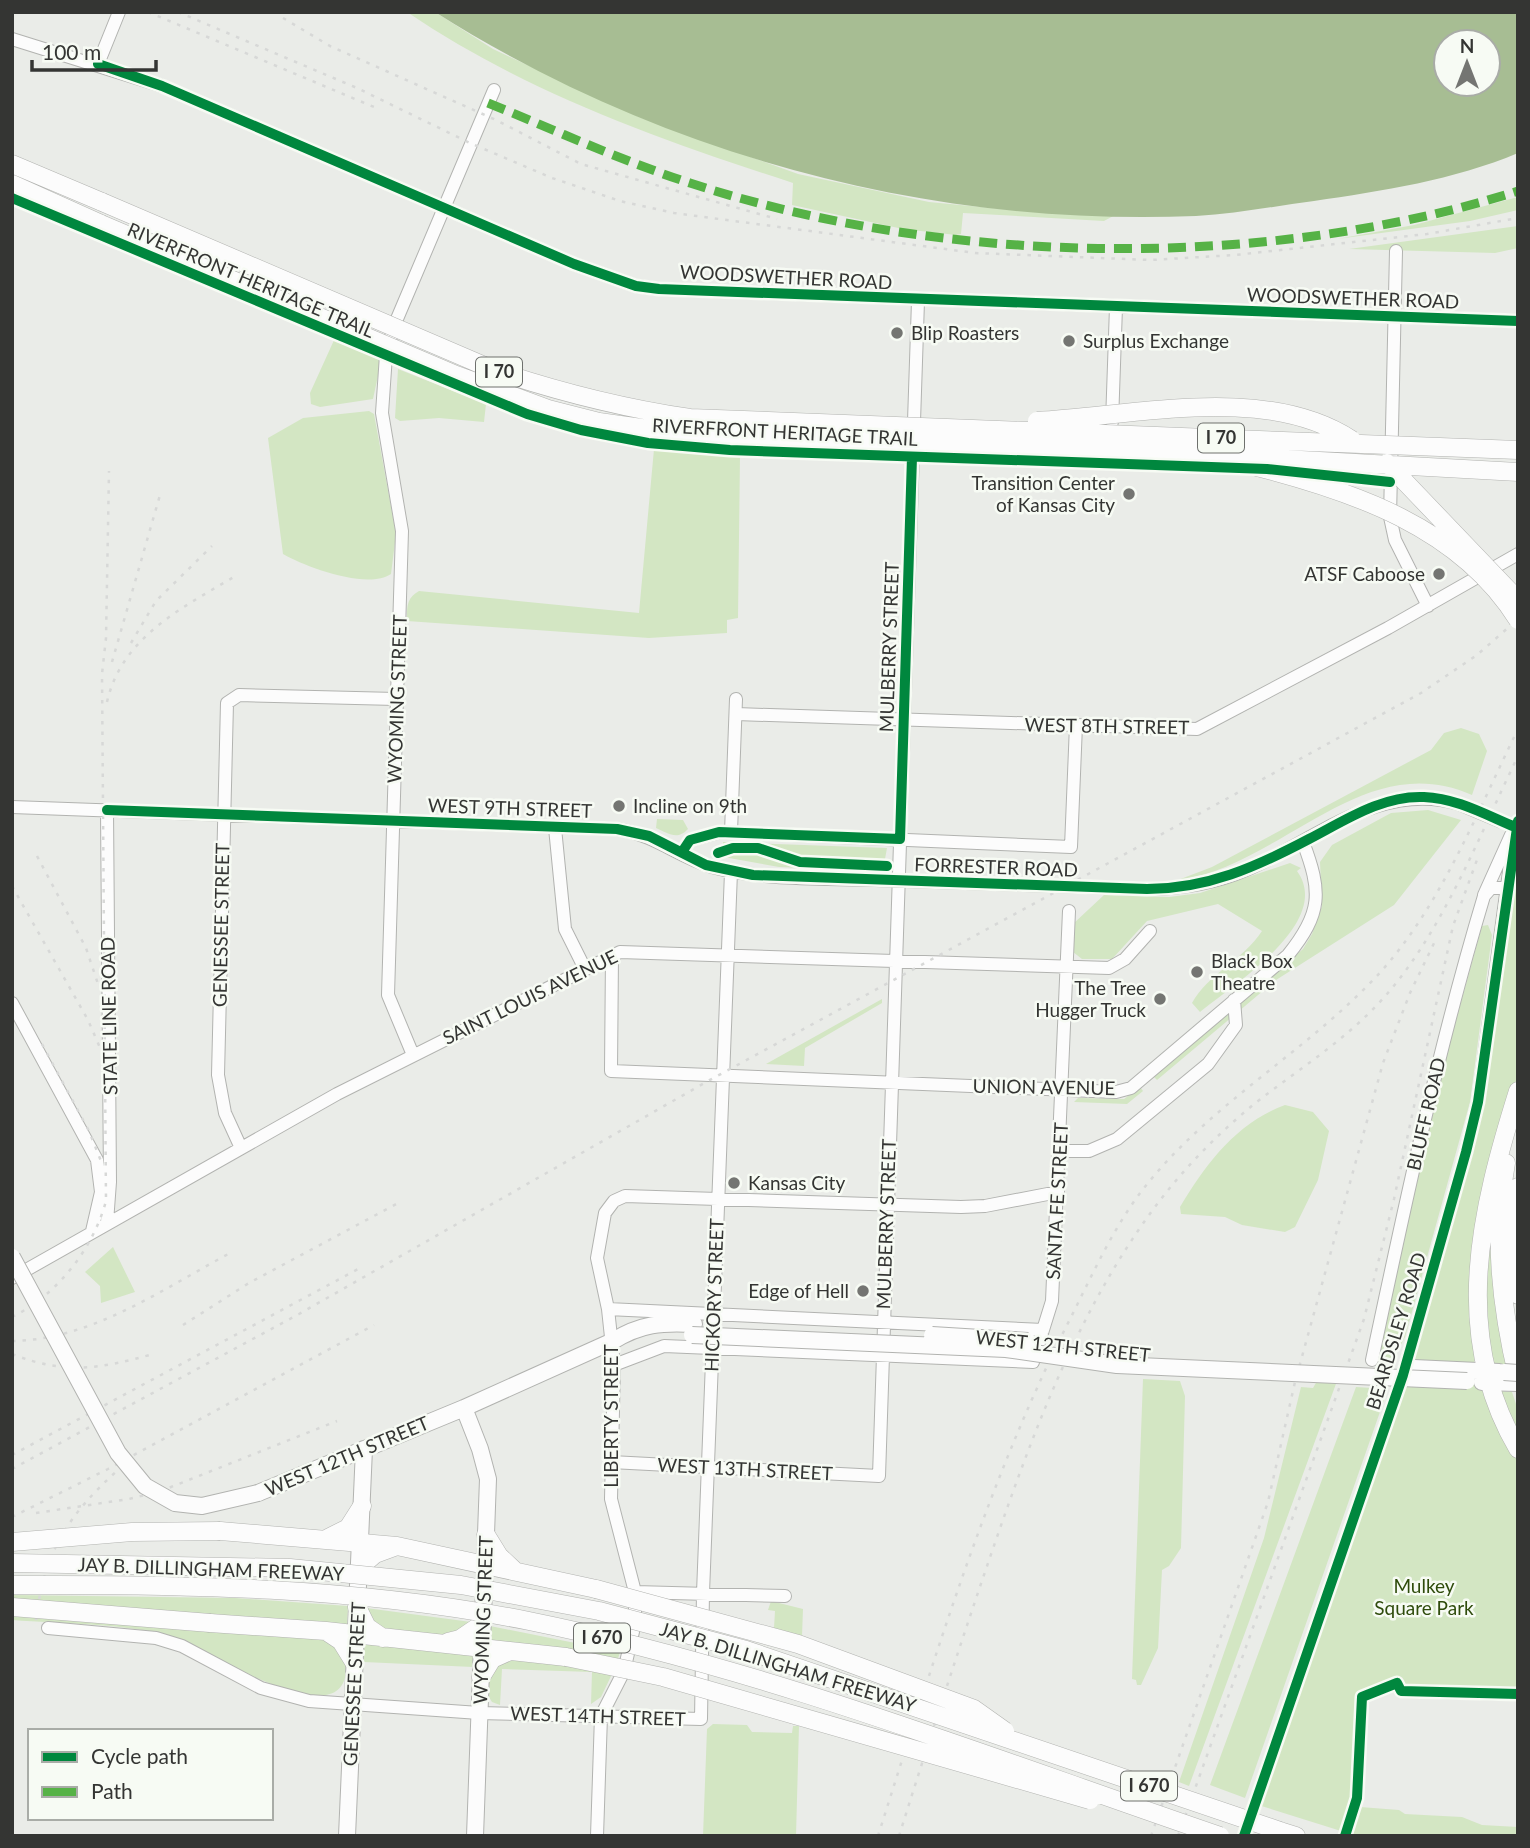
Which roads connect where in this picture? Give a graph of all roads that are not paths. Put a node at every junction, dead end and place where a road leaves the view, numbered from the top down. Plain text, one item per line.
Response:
1 (119, 12) edge
2 (12, 39) edge
3 (98, 64) junction
4 (494, 90) dead end
5 (12, 164) edge
6 (12, 184) edge
7 (443, 209) junction
8 (1396, 251) dead end
9 (918, 301) junction
10 (1116, 307) junction
11 (1396, 317) junction
12 (1518, 321) edge
13 (925, 427) junction
14 (1518, 450) edge
15 (1213, 455) junction
16 (1110, 459) dead end
17 (1518, 472) edge
18 (1518, 554) edge
19 (1518, 600) edge
20 (1428, 606) junction
21 (1518, 620) edge
22 (396, 699) junction
23 (736, 699) dead end
24 (736, 714) junction
25 (904, 720) junction
26 (1076, 725) junction
27 (12, 807) edge
28 (107, 810) junction
29 (224, 814) junction
30 (393, 820) junction
31 (1516, 824) edge
32 (555, 828) junction
33 (731, 832) junction
34 (900, 839) junction
35 (1303, 842) junction
36 (682, 852) junction
37 (731, 872) junction
38 (1507, 888) junction
39 (1484, 896) junction
40 (1069, 911) dead end
41 (1150, 931) dead end
42 (728, 954) junction
43 (612, 955) junction
44 (895, 959) junction
45 (1068, 967) junction
46 (585, 969) junction
47 (1234, 1000) junction
48 (12, 1003) edge
49 (413, 1055) junction
50 (722, 1074) junction
51 (892, 1082) junction
52 (1062, 1090) junction
53 (1518, 1091) edge
54 (1518, 1108) edge
55 (242, 1148) junction
56 (1059, 1151) junction
57 (1518, 1187) edge
58 (1058, 1192) junction
59 (718, 1199) junction
60 (886, 1206) junction
61 (107, 1222) junction
62 (92, 1231) junction
63 (12, 1257) edge
64 (12, 1278) edge
65 (1518, 1295) edge
66 (608, 1309) junction
67 (714, 1314) junction
68 (883, 1323) junction
69 (1042, 1330) junction
70 (713, 1331) junction
71 (613, 1342) junction
72 (712, 1349) junction
73 (882, 1356) junction
74 (1372, 1360) dead end
75 (1033, 1362) joint
76 (614, 1365) junction
77 (1404, 1372) junction
78 (1506, 1377) edge
79 (464, 1408) junction
80 (1518, 1448) edge
81 (364, 1449) junction
82 (337, 1460) junction
83 (611, 1462) junction
84 (707, 1467) junction
85 (879, 1476) joint
86 (363, 1486) junction
87 (362, 1506) junction
88 (486, 1535) junction
89 (325, 1539) junction
90 (12, 1542) edge
91 (360, 1542) junction
92 (397, 1546) junction
93 (12, 1563) edge
94 (359, 1568) junction
95 (479, 1568) junction
96 (514, 1570) junction
97 (12, 1585) edge
98 (635, 1592) junction
99 (703, 1593) junction
100 (785, 1596) dead end
101 (12, 1607) edge
102 (357, 1607) junction
103 (482, 1624) junction
104 (48, 1629) dead end
105 (326, 1631) junction
106 (355, 1635) junction
107 (383, 1638) junction
108 (444, 1643) junction
109 (481, 1648) junction
110 (511, 1651) junction
111 (354, 1662) junction
112 (481, 1677) junction
113 (1397, 1683) dead end
114 (1518, 1694) edge
115 (352, 1705) junction
116 (479, 1713) junction
117 (601, 1716) junction
118 (701, 1718) joint
119 (1019, 1741) junction
120 (1169, 1817) junction
121 (1288, 1833) edge
122 (347, 1836) edge
123 (475, 1836) edge
124 (597, 1836) edge
125 (1220, 1836) edge
126 (1244, 1836) edge

1 - 3 street
2 - 3 street, WOODSWETHER ROAD
3 - 7 street, WOODSWETHER ROAD
4 - 7 street
5 - 13 highway, I 70, bridge
6 - 15 highway, I 70, bridge
7 - 9 street, WOODSWETHER ROAD
7 - 22 street, WYOMING STREET
8 - 11 street
9 - 10 street, WOODSWETHER ROAD
9 - 25 street, MULBERRY STREET
10 - 11 street, WOODSWETHER ROAD
10 - 16 street
11 - 12 street, WOODSWETHER ROAD
11 - 20 street
13 - 14 highway, I 70, bridge
13 - 19 highway, bridge
15 - 17 highway, I 70, bridge
15 - 21 highway, bridge
18 - 20 street, WEST 8TH STREET
20 - 26 street, WEST 8TH STREET
22 - 29 street, GENESSEE STREET
22 - 30 street, WYOMING STREET
23 - 24 street
24 - 25 street, WEST 8TH STREET
24 - 33 street
25 - 26 street, WEST 8TH STREET
25 - 34 street, MULBERRY STREET
26 - 34 street
27 - 28 street, WEST 9TH STREET
28 - 29 street, WEST 9TH STREET
28 - 61 street, STATE LINE ROAD
29 - 30 street, WEST 9TH STREET
29 - 55 street, GENESSEE STREET
30 - 32 street, WEST 9TH STREET
30 - 49 street, WYOMING STREET
31 - 35 street, bridge
31 - 38 street, BEARDSLEY ROAD
31 - 39 street
32 - 36 street, WEST 9TH STREET
32 - 46 street
33 - 34 street
33 - 36 street
34 - 44 street, MULBERRY STREET
35 - 37 street, FORRESTER ROAD, bridge
35 - 47 street, UNION AVENUE
36 - 37 street, FORRESTER ROAD
37 - 42 street, HICKORY STREET
38 - 39 street
38 - 77 street, BEARDSLEY ROAD
39 - 74 street, BLUFF ROAD
40 - 45 street, SANTA FE STREET
41 - 45 street, SAINT LOUIS AVENUE
42 - 43 street, SAINT LOUIS AVENUE
42 - 44 street, SAINT LOUIS AVENUE
42 - 50 street, HICKORY STREET
43 - 46 street, SAINT LOUIS AVENUE
43 - 50 street, UNION AVENUE
44 - 45 street, SAINT LOUIS AVENUE
44 - 51 street, MULBERRY STREET
45 - 52 street, SANTA FE STREET
46 - 49 street, SAINT LOUIS AVENUE
47 - 52 street, UNION AVENUE
47 - 56 street
48 - 62 street
49 - 55 street, SAINT LOUIS AVENUE
50 - 51 street, UNION AVENUE
50 - 59 street, HICKORY STREET
51 - 52 street, UNION AVENUE
51 - 60 street, MULBERRY STREET
52 - 56 street, SANTA FE STREET
53 - 78 highway
54 - 78 highway
55 - 61 street, SAINT LOUIS AVENUE
56 - 58 street, SANTA FE STREET
57 - 65 highway
58 - 60 street
58 - 69 street, SANTA FE STREET
59 - 60 street
59 - 66 street, LIBERTY STREET
59 - 67 street, HICKORY STREET
60 - 68 street, MULBERRY STREET
61 - 62 street, SAINT LOUIS AVENUE
62 - 64 street, SAINT LOUIS AVENUE
63 - 82 main road, WEST 12TH STREET, bridge
66 - 67 street, WEST 12TH STREET
66 - 71 street, LIBERTY STREET
67 - 68 street, WEST 12TH STREET
67 - 70 street, HICKORY STREET
68 - 69 street, WEST 12TH STREET
68 - 73 street, MULBERRY STREET
69 - 75 street, SANTA FE STREET
70 - 72 street, HICKORY STREET
70 - 77 street, bridge
71 - 76 street, LIBERTY STREET
71 - 78 main road, WEST 12TH STREET, bridge
71 - 79 main road, WEST 12TH STREET
72 - 73 street, WEST 12TH STREET
72 - 76 street, WEST 12TH STREET
72 - 84 street, HICKORY STREET
73 - 75 street, WEST 12TH STREET
73 - 85 street, MULBERRY STREET
76 - 83 street, LIBERTY STREET
77 - 126 street, BEARDSLEY ROAD
78 - 80 highway
79 - 81 main road, WEST 12TH STREET
79 - 88 main road, WYOMING STREET
81 - 82 main road, WEST 12TH STREET
81 - 86 main road, GENESSEE STREET
82 - 86 main road
83 - 84 street, WEST 13TH STREET
83 - 98 street, LIBERTY STREET
84 - 85 street, WEST 13TH STREET
84 - 99 street, HICKORY STREET
86 - 87 main road, GENESSEE STREET
87 - 89 highway
87 - 91 main road, GENESSEE STREET
88 - 95 main road, WYOMING STREET
88 - 96 highway
89 - 90 highway, bridge
89 - 91 highway
91 - 92 highway
91 - 94 main road, GENESSEE STREET
92 - 94 highway
92 - 95 highway
93 - 119 highway, JAY B. DILLINGHAM FREEWAY / I 670, bridge
94 - 102 main road, GENESSEE STREET
95 - 96 highway
95 - 103 main road, WYOMING STREET
96 - 119 highway, bridge
97 - 120 highway, JAY B. DILLINGHAM FREEWAY / I 670, bridge
98 - 99 street
98 - 117 street, LIBERTY STREET
99 - 100 street
99 - 118 street, HICKORY STREET
101 - 105 highway, bridge
102 - 106 main road, GENESSEE STREET
102 - 107 highway
103 - 108 highway
103 - 109 main road, WYOMING STREET
104 - 115 street, WEST 14TH STREET
105 - 106 highway
105 - 111 highway
106 - 107 highway
106 - 111 main road, GENESSEE STREET
107 - 108 highway
108 - 109 highway
109 - 110 highway
109 - 112 main road, WYOMING STREET
110 - 112 highway
110 - 120 highway, bridge
111 - 115 main road, GENESSEE STREET
112 - 116 main road, WYOMING STREET
113 - 114 street
115 - 116 street, WEST 14TH STREET
115 - 122 main road, GENESSEE STREET
116 - 117 street, WEST 14TH STREET
116 - 123 main road, WYOMING STREET
117 - 118 street, WEST 14TH STREET
117 - 124 street, LIBERTY STREET
119 - 121 highway, JAY B. DILLINGHAM FREEWAY / I 670, bridge
120 - 125 highway, JAY B. DILLINGHAM FREEWAY / I 670, bridge

